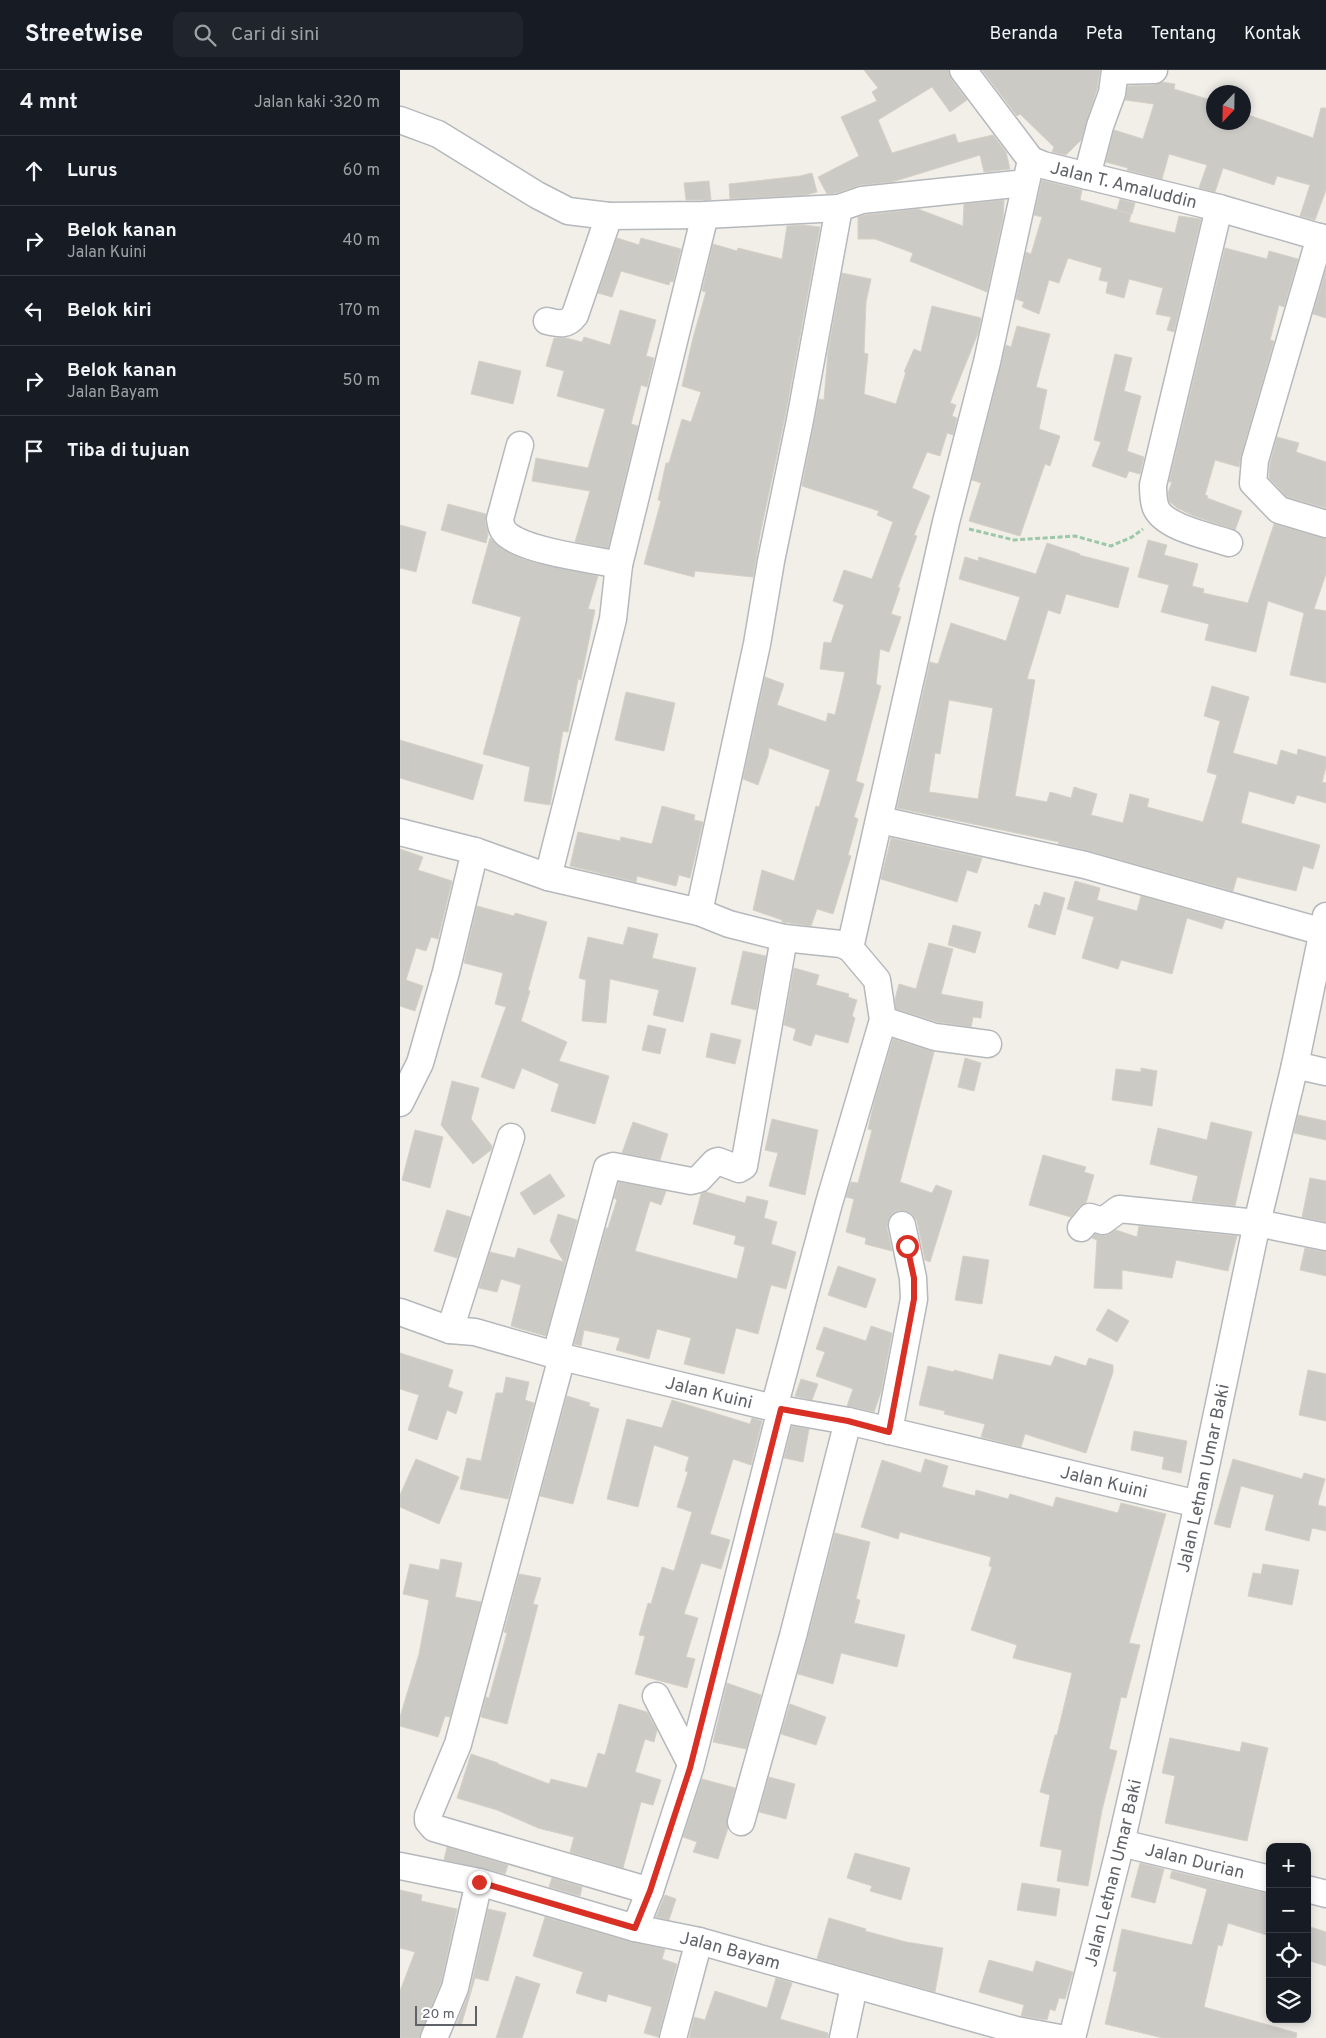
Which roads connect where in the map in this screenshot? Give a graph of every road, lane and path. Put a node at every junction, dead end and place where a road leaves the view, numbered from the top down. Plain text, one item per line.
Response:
1 (963, 70) edge
2 (1115, 70) edge
3 (1154, 70) edge
4 (400, 120) edge
5 (1028, 171) junction
6 (1087, 176) junction
7 (839, 208) junction
8 (1219, 208) junction
9 (705, 215) junction
10 (609, 216) junction
11 (1323, 238) edge
12 (547, 321) dead end
13 (520, 445) dead end
14 (1162, 517) junction
15 (946, 522) junction
16 (1326, 524) edge
17 (1229, 543) dead end
18 (619, 565) junction
19 (880, 820) junction
20 (400, 832) edge
21 (475, 851) junction
22 (548, 876) junction
23 (698, 912) junction
24 (1324, 924) edge
25 (784, 938) junction
26 (850, 948) junction
27 (1320, 976) edge
28 (883, 1020) junction
29 (988, 1044) dead end
30 (1295, 1065) junction
31 (1326, 1072) edge
32 (400, 1104) edge
33 (510, 1136) dead end
34 (1257, 1223) junction
35 (902, 1225) dead end
36 (1082, 1228) dead end
37 (1326, 1237) edge
38 (400, 1312) edge
39 (450, 1330) junction
40 (559, 1355) junction
41 (777, 1408) junction
42 (848, 1421) junction
43 (889, 1432) junction
44 (1198, 1504) junction
45 (656, 1696) dead end
46 (690, 1762) junction
47 (741, 1822) dead end
48 (1121, 1843) junction
49 (400, 1866) edge
50 (1266, 1878) edge
51 (479, 1882) junction
52 (1311, 1890) edge
53 (650, 1891) junction
54 (1326, 1894) edge
55 (635, 1928) junction
56 (699, 1941) junction
57 (854, 1986) junction
58 (1016, 2034) edge
59 (434, 2038) edge
60 (673, 2038) edge
61 (843, 2038) edge
62 (1060, 2038) edge
63 (1072, 2038) edge

1 - 5 street, Jalan T. Amaluddin
2 - 3 street
2 - 6 street
4 - 10 street
5 - 6 street, Jalan T. Amaluddin
5 - 7 street
5 - 15 street
6 - 8 street, Jalan T. Amaluddin
7 - 9 street
7 - 23 street
8 - 11 street, Jalan T. Amaluddin
8 - 14 street
9 - 10 street
9 - 18 street
10 - 12 street
11 - 16 street
13 - 18 street
14 - 15 path
14 - 17 street
15 - 19 street
18 - 22 street
19 - 24 street
19 - 26 street
20 - 21 street
21 - 22 street
21 - 32 street
22 - 23 street
23 - 25 street
24 - 27 street, Jalan Letnan Umar Baki
25 - 26 street
25 - 40 street
26 - 28 street
27 - 30 street, Jalan Letnan Umar Baki
28 - 29 street
28 - 41 street
30 - 31 street
30 - 34 street, Jalan Letnan Umar Baki
33 - 39 street
34 - 36 street
34 - 37 street
34 - 44 street, Jalan Letnan Umar Baki
35 - 43 street
38 - 39 street, Jalan Kuini
39 - 40 street, Jalan Kuini
40 - 41 street, Jalan Kuini
40 - 53 street
41 - 42 street, Jalan Kuini
41 - 46 street
42 - 43 street, Jalan Kuini
42 - 47 street
43 - 44 street, Jalan Kuini
44 - 48 street, Jalan Letnan Umar Baki
45 - 46 street
46 - 53 street
48 - 50 street, Jalan Durian
48 - 63 street, Jalan Letnan Umar Baki
49 - 51 street, Jalan Bayam
51 - 55 street, Jalan Bayam
51 - 59 street
52 - 54 street
53 - 55 street
55 - 56 street, Jalan Bayam
56 - 57 street, Jalan Bayam
56 - 60 street
57 - 58 street, Jalan Bayam
57 - 61 street
58 - 62 street, Jalan Bayam

